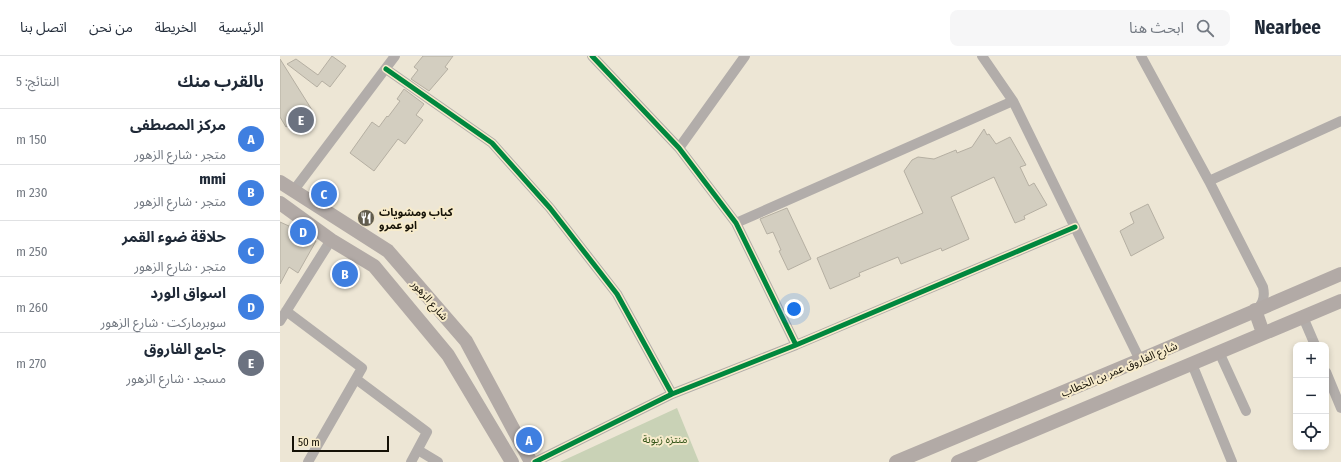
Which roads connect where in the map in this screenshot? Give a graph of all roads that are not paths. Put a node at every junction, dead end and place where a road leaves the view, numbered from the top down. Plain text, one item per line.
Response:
1 (395, 56) edge
2 (592, 56) edge
3 (745, 56) edge
4 (982, 56) edge
5 (1141, 56) edge
6 (386, 69) junction
7 (1013, 101) junction
8 (1341, 121) edge
9 (679, 148) junction
10 (1209, 180) junction
11 (280, 182) edge
12 (294, 190) junction
13 (280, 203) edge
14 (736, 223) junction
15 (1075, 227) junction
16 (331, 240) junction
17 (1341, 274) edge
18 (1341, 301) edge
19 (1256, 310) junction
20 (286, 311) junction
21 (1303, 317) junction
22 (280, 322) edge
23 (1263, 333) junction
24 (466, 341) junction
25 (1314, 342) edge
26 (796, 345) junction
27 (1219, 352) junction
28 (448, 355) junction
29 (1140, 360) junction
30 (1192, 364) junction
31 (1328, 378) edge
32 (356, 379) junction
33 (672, 394) junction
34 (1341, 408) edge
35 (1246, 411) dead end
36 (418, 450) junction
37 (308, 462) edge
38 (411, 462) edge
39 (438, 462) edge
40 (512, 462) edge
41 (531, 462) edge
42 (535, 462) edge
43 (896, 462) edge
44 (958, 462) edge
45 (1232, 462) edge

1 - 6 street
2 - 9 street
3 - 9 street
4 - 7 street
5 - 10 street
6 - 12 street
6 - 33 street
7 - 14 street
7 - 15 street
8 - 10 street
9 - 14 street
10 - 19 street
11 - 12 main road, شارع الزهور
12 - 24 main road, شارع الزهور
13 - 16 main road, شارع الزهور
14 - 26 street
15 - 26 street
15 - 29 street
16 - 20 street
16 - 28 main road, شارع الزهور
17 - 19 main road, شارع الفاروق عمر بن الخطاب
18 - 21 main road
19 - 23 main road
19 - 29 main road, شارع الفاروق عمر بن الخطاب
20 - 22 street
20 - 32 street
21 - 23 main road
21 - 25 street
23 - 27 main road
24 - 28 main road
24 - 41 main road, شارع الزهور
26 - 33 street
27 - 30 main road
27 - 35 street
28 - 40 main road, شارع الزهور
29 - 43 main road, شارع الفاروق عمر بن الخطاب
30 - 44 main road
30 - 45 street
31 - 34 street
32 - 36 street
32 - 37 street
33 - 42 street
36 - 38 street
36 - 39 street

